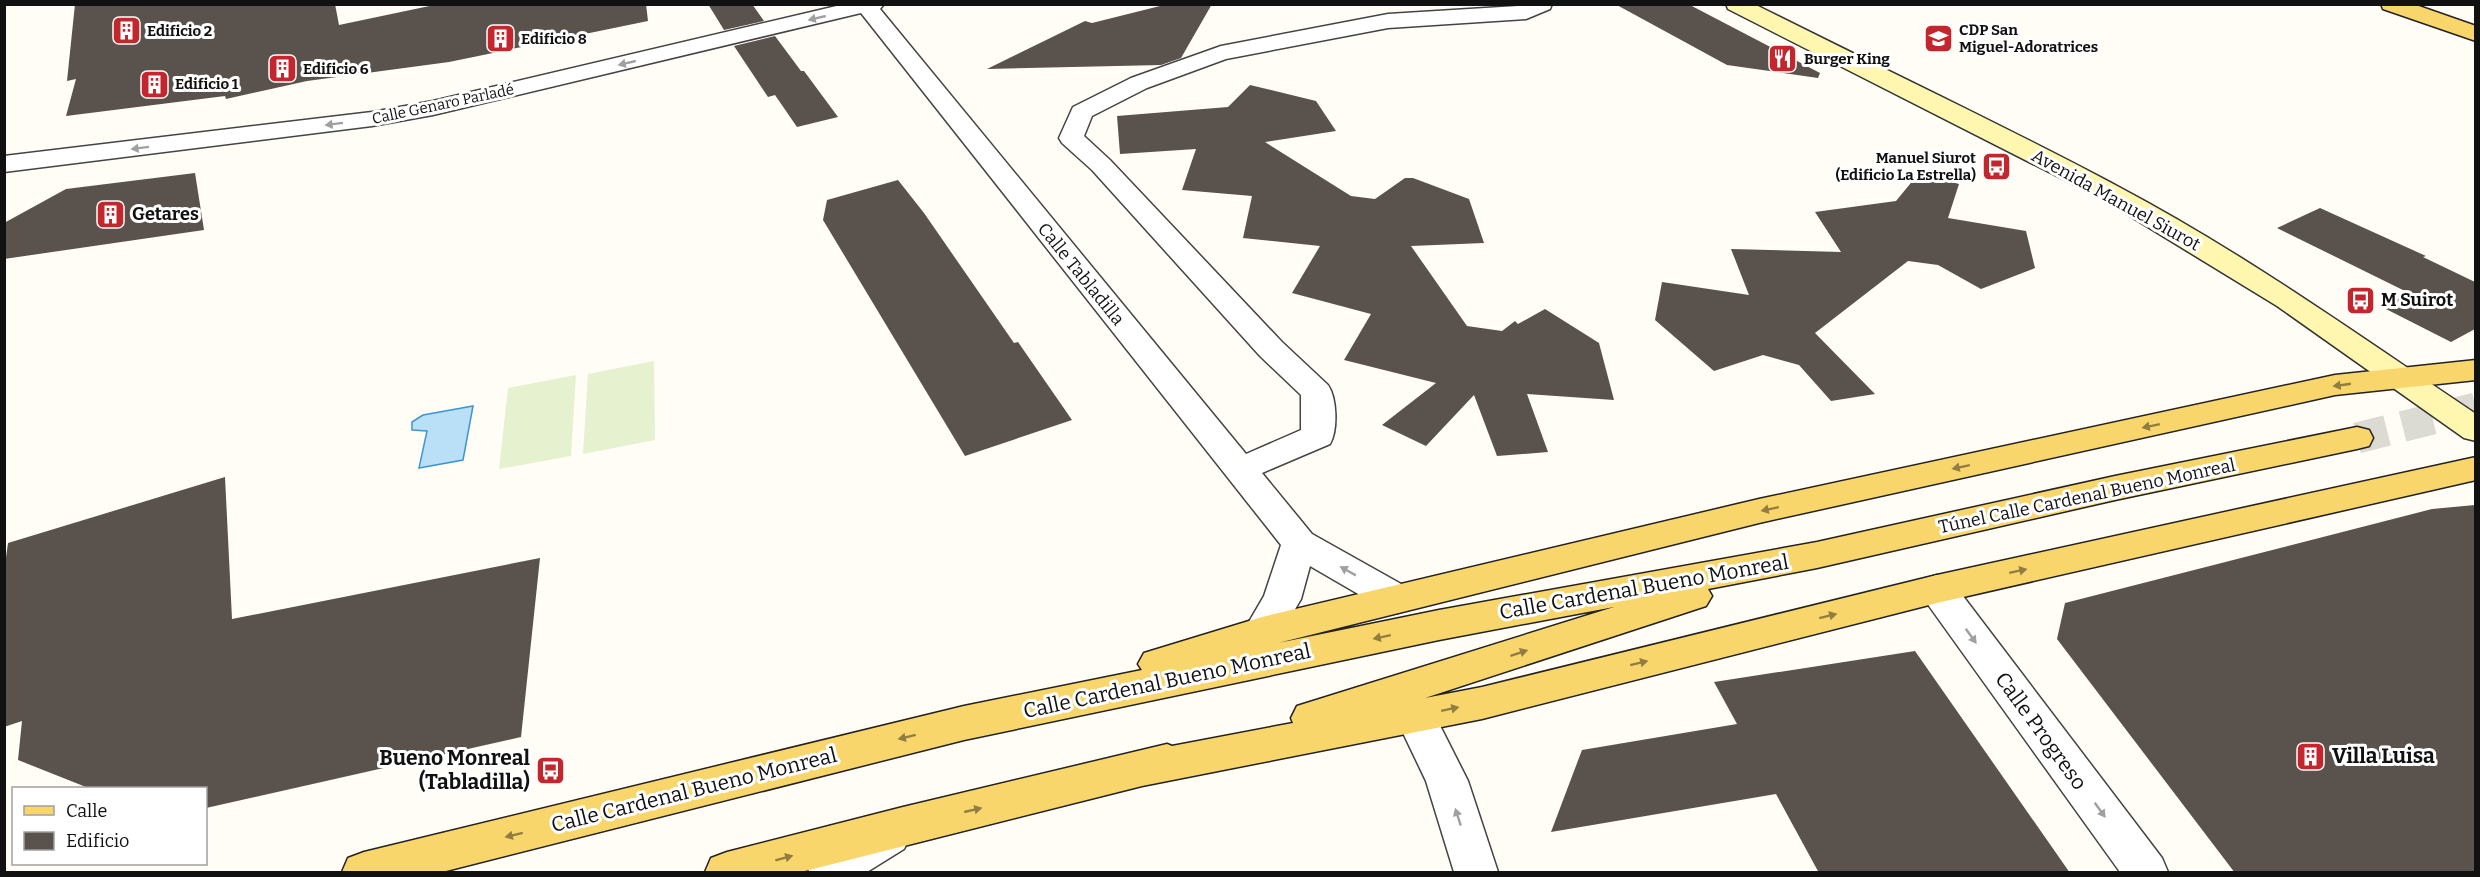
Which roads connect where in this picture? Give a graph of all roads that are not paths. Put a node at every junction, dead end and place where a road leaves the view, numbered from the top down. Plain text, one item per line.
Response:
1 (1542, 4) edge
2 (1736, 4) edge
3 (2391, 4) edge
4 (868, 5) edge
5 (2475, 34) edge
6 (4, 164) edge
7 (2475, 370) edge
8 (2400, 378) junction
9 (2475, 430) edge
10 (2357, 438) tunnel mouth
11 (2475, 468) edge
12 (1238, 470) junction
13 (1299, 543) junction
14 (1817, 555) junction
15 (1937, 589) junction
16 (1397, 599) junction
17 (1262, 632) junction
18 (1409, 703) junction
19 (964, 723) junction
20 (903, 826) junction
21 (364, 873) edge
22 (728, 873) edge
23 (830, 873) edge
24 (1476, 873) edge
25 (2146, 873) edge

1 - 12 street
2 - 8 main road, Avenida Manuel Siurot
3 - 5 main road
4 -> 6 street, Calle Genaro Parladé
4 - 12 street, Calle Tabladilla
7 - 8 main road
8 - 9 main road, Avenida Manuel Siurot
8 -> 16 main road
10 - 14 main road, Túnel Calle Cardenal Bueno Monreal
15 -> 11 main road
12 - 13 street, Calle Tabladilla
16 -> 13 street, Calle Tabladilla
13 - 17 street
18 -> 14 main road, Calle Cardenal Bueno Monreal
14 -> 19 main road, Calle Cardenal Bueno Monreal
18 -> 15 main road
15 -> 25 street, Calle Progreso
16 - 17 main road
17 - 19 main road
20 -> 18 main road, Calle Cardenal Bueno Monreal
24 -> 18 street
19 -> 21 main road, Calle Cardenal Bueno Monreal
22 -> 20 main road, Calle Cardenal Bueno Monreal
20 - 23 street

